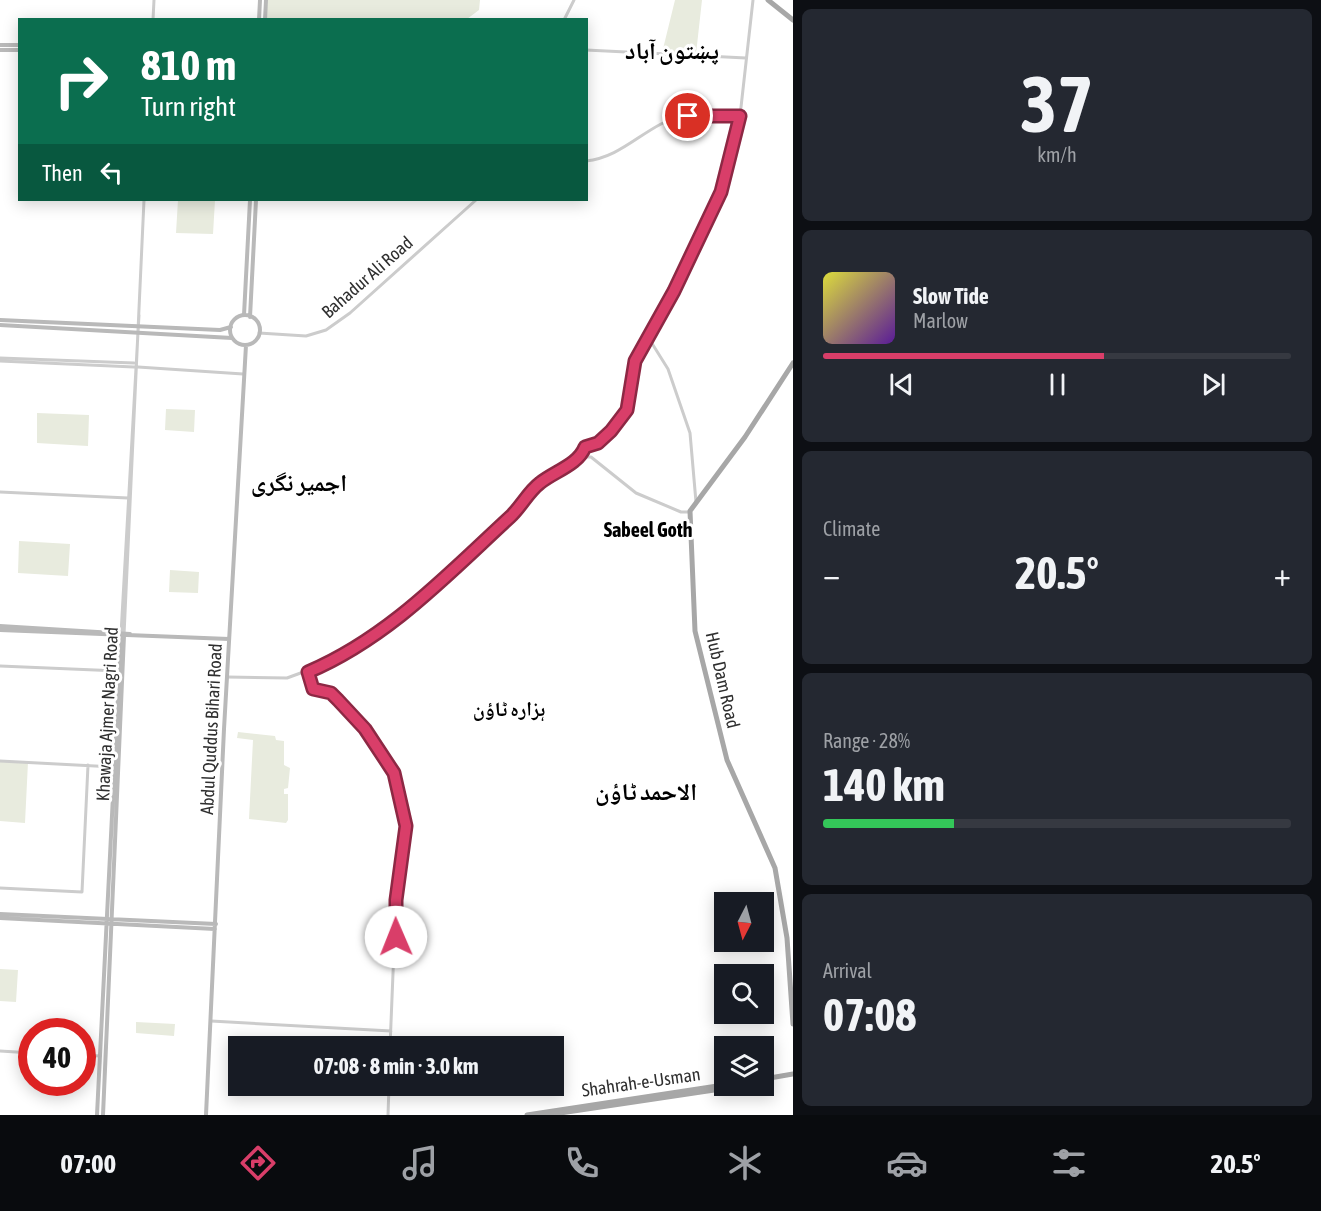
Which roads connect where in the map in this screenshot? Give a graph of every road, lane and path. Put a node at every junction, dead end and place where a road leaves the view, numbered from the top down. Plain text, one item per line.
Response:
1 (154, 0) edge
2 (260, 0) edge
3 (266, 0) edge
4 (574, 0) edge
5 (753, 0) edge
6 (768, 0) edge
7 (153, 18) edge
8 (259, 18) edge
9 (265, 18) edge
10 (565, 18) edge
11 (793, 20) edge
12 (18, 45) edge
13 (1, 47) edge
14 (588, 50) edge
15 (18, 51) edge
16 (746, 58) junction
17 (740, 116) junction
18 (588, 160) edge
19 (144, 201) edge
20 (250, 201) edge
21 (256, 201) edge
22 (475, 201) edge
23 (244, 315) junction
24 (250, 317) junction
25 (0, 320) edge
26 (0, 325) edge
27 (231, 327) junction
28 (138, 329) junction
29 (259, 333) junction
30 (648, 337) junction
31 (232, 338) junction
32 (246, 345) junction
33 (0, 359) edge
34 (793, 363) edge
35 (135, 366) junction
36 (243, 374) junction
37 (581, 457) junction
38 (130, 480) junction
39 (0, 492) edge
40 (128, 498) junction
41 (696, 504) junction
42 (129, 507) junction
43 (690, 512) junction
44 (0, 628) edge
45 (122, 635) junction
46 (229, 639) junction
47 (0, 666) edge
48 (119, 671) junction
49 (308, 672) junction
50 (227, 677) junction
51 (117, 748) junction
52 (0, 761) edge
53 (88, 765) junction
54 (114, 767) junction
55 (115, 791) junction
56 (0, 888) edge
57 (0, 916) edge
58 (109, 921) junction
59 (216, 926) junction
60 (211, 1021) junction
61 (793, 1024) edge
62 (104, 1030) junction
63 (391, 1031) junction
64 (391, 1036) edge
65 (0, 1051) edge
66 (18, 1052) edge
67 (96, 1056) edge
68 (100, 1056) junction
69 (793, 1076) edge
70 (774, 1079) edge
71 (714, 1087) edge
72 (714, 1090) edge
73 (101, 1092) junction
74 (389, 1096) edge
75 (98, 1115) edge
76 (103, 1115) edge
77 (206, 1115) edge
78 (388, 1115) edge
79 (527, 1115) edge
80 (547, 1115) edge

1 - 7 street
2 - 8 main road
3 - 9 main road
4 - 10 street
5 - 16 street
6 - 11 main road
12 - 13 main road
13 - 15 main road
14 - 16 street
16 - 17 street
17 - 18 street
17 - 30 street
19 - 28 street, Khawaja Ajmer Nagri Road
20 - 23 main road
21 - 24 main road
22 - 29 street, Bahadur Ali Road
23 - 24 main road
23 - 27 main road
24 - 29 main road
25 - 28 main road
26 - 28 main road
27 - 28 main road
27 - 31 main road
28 - 31 main road
28 - 35 street, Khawaja Ajmer Nagri Road
29 - 32 main road
30 - 37 street
30 - 41 street
31 - 32 main road
32 - 36 main road, Abdul Quddus Bihari Road
33 - 35 street
34 - 41 main road
35 - 36 street
35 - 38 street, Khawaja Ajmer Nagri Road
36 - 46 main road, Abdul Quddus Bihari Road
37 - 43 street
37 - 49 street
38 - 40 street, Khawaja Ajmer Nagri Road
38 - 42 street, Khawaja Ajmer Nagri Road
39 - 40 street
40 - 42 street, Khawaja Ajmer Nagri Road
41 - 43 main road
42 - 45 street, Khawaja Ajmer Nagri Road
43 - 61 main road, Hub Dam Road
44 - 45 main road
45 - 46 main road
45 - 48 main road, Khawaja Ajmer Nagri Road
45 - 51 main road, Khawaja Ajmer Nagri Road
46 - 50 main road, Abdul Quddus Bihari Road
47 - 48 street
48 - 51 main road, Khawaja Ajmer Nagri Road
49 - 50 street
49 - 63 street
50 - 59 main road, Abdul Quddus Bihari Road
51 - 54 main road, Khawaja Ajmer Nagri Road
51 - 55 main road, Khawaja Ajmer Nagri Road
52 - 53 street
53 - 54 street
53 - 56 street
54 - 55 main road, Khawaja Ajmer Nagri Road
55 - 58 main road, Khawaja Ajmer Nagri Road
57 - 58 main road
58 - 59 main road
58 - 62 main road, Khawaja Ajmer Nagri Road
59 - 60 main road, Abdul Quddus Bihari Road
60 - 63 street
60 - 77 main road, Abdul Quddus Bihari Road
62 - 68 main road, Khawaja Ajmer Nagri Road
62 - 73 main road, Khawaja Ajmer Nagri Road
63 - 64 street
65 - 66 street
67 - 68 street
68 - 73 main road, Khawaja Ajmer Nagri Road
69 - 70 main road
71 - 79 main road, Shahrah-e-Usman
72 - 80 main road, Shahrah-e-Usman
73 - 75 main road, Khawaja Ajmer Nagri Road
73 - 76 main road, Khawaja Ajmer Nagri Road
74 - 78 street

